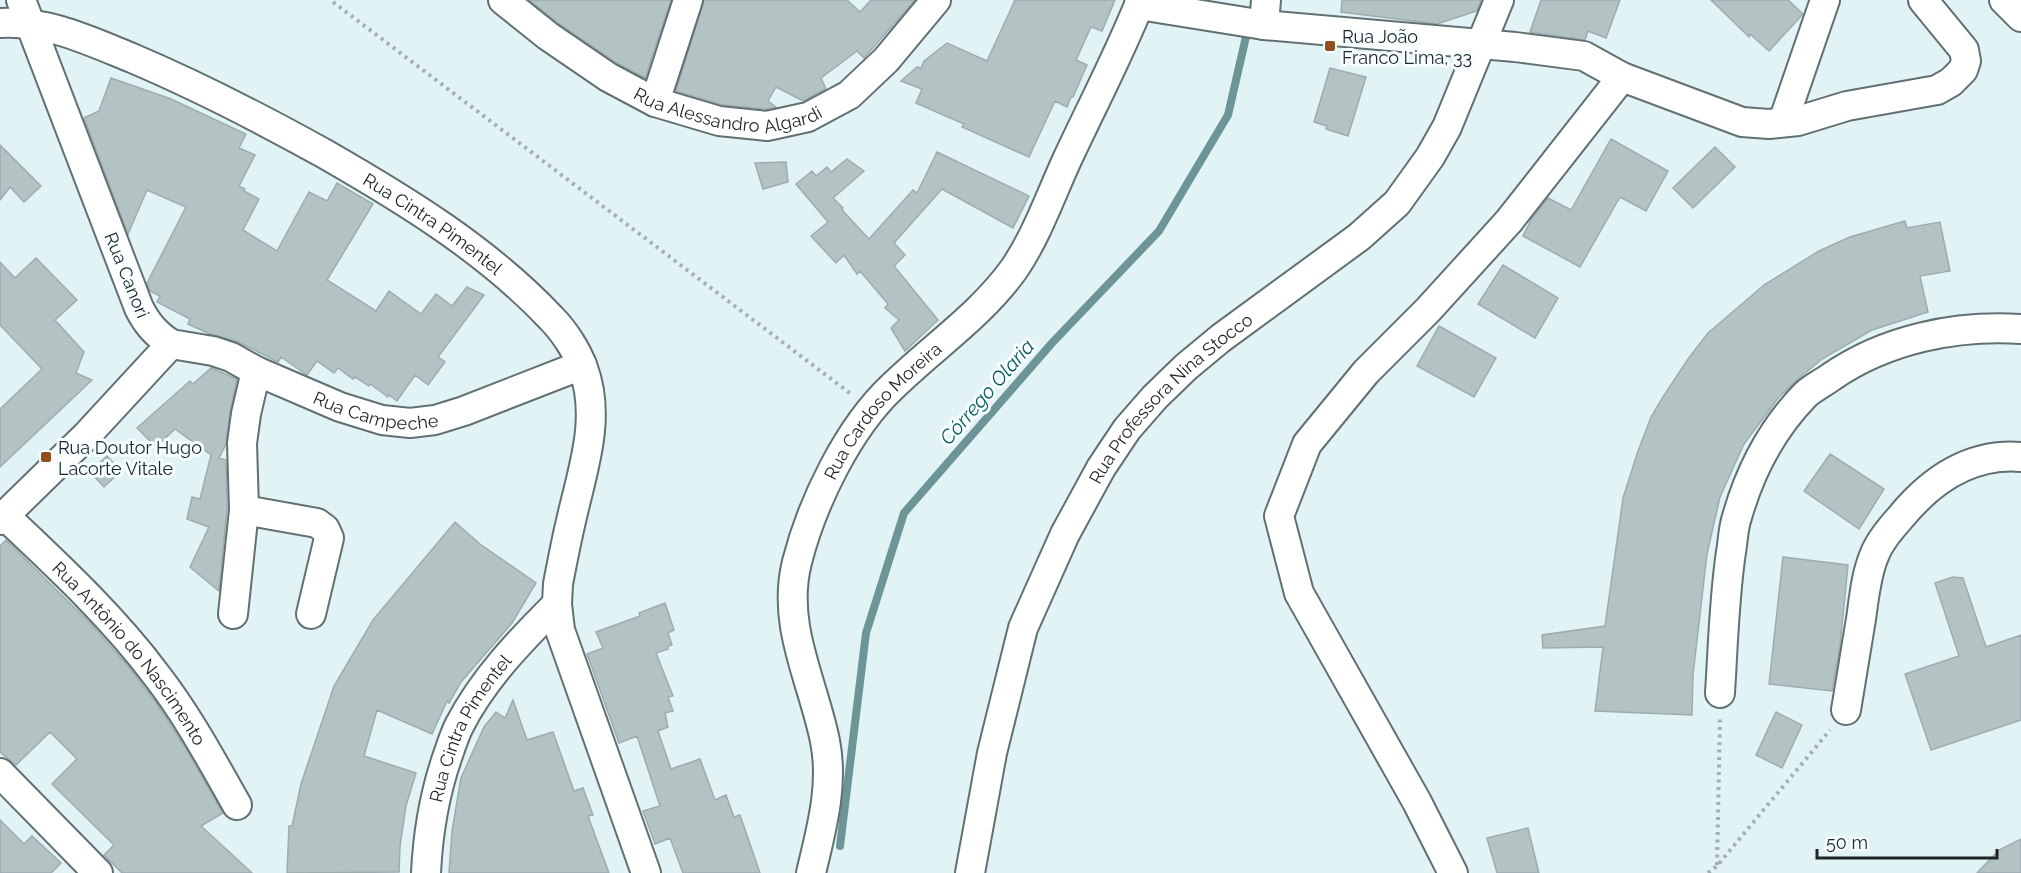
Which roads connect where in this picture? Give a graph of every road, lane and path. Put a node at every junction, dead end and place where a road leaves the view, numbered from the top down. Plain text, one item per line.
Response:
1 (503, 0) edge
2 (688, 0) edge
3 (936, 0) edge
4 (1499, 0) edge
5 (1825, 0) edge
6 (1923, 0) edge
7 (2004, 0) edge
8 (333, 2) dead end
9 (1140, 2) edge
10 (25, 11) edge
11 (1261, 16) edge
12 (2021, 17) edge
13 (0, 23) edge
14 (1482, 45) junction
15 (1622, 77) junction
16 (655, 102) junction
17 (1783, 122) junction
18 (2021, 329) edge
19 (171, 344) junction
20 (582, 365) junction
21 (256, 371) junction
22 (871, 408) junction
23 (2021, 457) edge
24 (244, 510) junction
25 (2, 518) edge
26 (557, 604) junction
27 (233, 614) dead end
28 (311, 614) dead end
29 (1720, 693) joint
30 (1846, 710) joint
31 (0, 773) edge
32 (237, 806) dead end
33 (1717, 866) junction
34 (98, 873) edge
35 (426, 873) edge
36 (646, 873) edge
37 (811, 873) edge
38 (970, 873) edge
39 (1453, 873) edge
40 (1708, 873) edge

1 - 16 street, Rua Alessandro Algardi
2 - 16 street
3 - 16 street, Rua Alessandro Algardi
4 - 14 street, Rua Professora Nina Stocco
5 - 17 street
6 - 17 street
7 - 12 street
8 - 22 path
9 - 11 street
9 - 22 street, Rua Cardoso Moreira
10 - 13 street, Rua Cintra Pimentel
10 - 19 street, Rua Canori
10 - 20 street, Rua Cintra Pimentel
11 - 14 street
14 - 15 street
14 - 38 street, Rua Professora Nina Stocco
15 - 17 street
15 - 39 street
18 - 29 street
19 - 21 street, Rua Campeche
19 - 25 street
20 - 21 street, Rua Campeche
20 - 26 street, Rua Cintra Pimentel
21 - 24 street
22 - 37 street, Rua Cardoso Moreira
23 - 30 street
24 - 27 street
24 - 28 street
25 - 32 street, Rua Antônio do Nascimento
26 - 35 street, Rua Cintra Pimentel
26 - 36 street, Rua Cintra Pimentel
29 - 33 path
30 - 33 path
31 - 34 street
33 - 40 path

